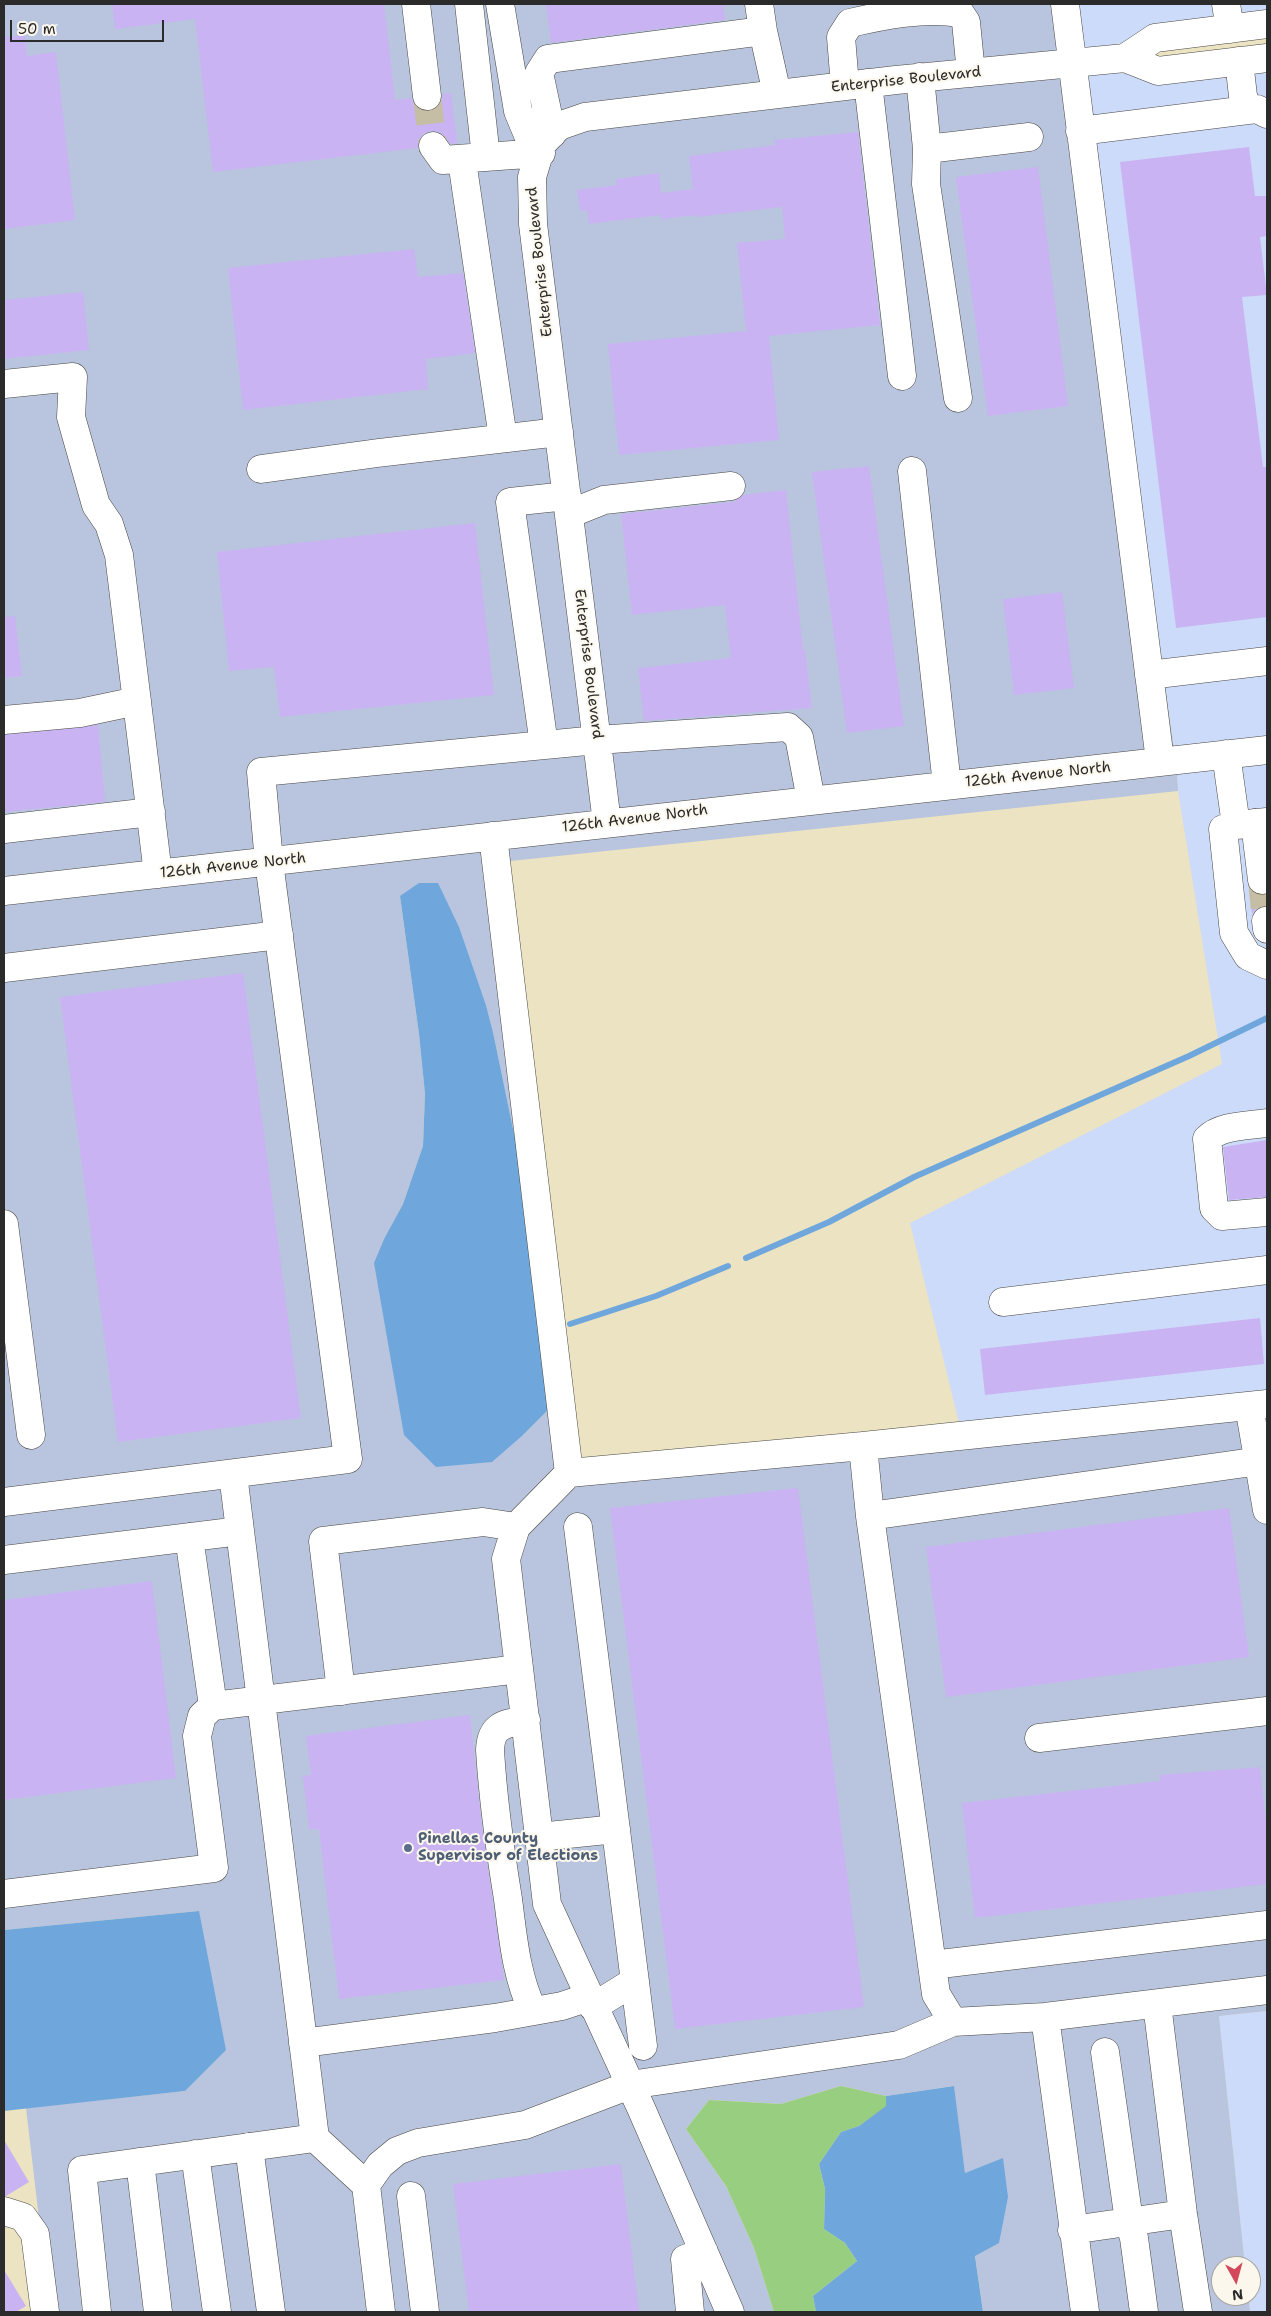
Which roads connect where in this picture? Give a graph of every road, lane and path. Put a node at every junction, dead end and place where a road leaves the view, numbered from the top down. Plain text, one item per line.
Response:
1 (416, 4) edge
2 (469, 4) edge
3 (500, 4) edge
4 (759, 4) edge
5 (1065, 4) edge
6 (1228, 16) edge
7 (1267, 24) edge
8 (763, 31) junction
9 (1124, 58) junction
10 (1267, 58) edge
11 (1239, 61) junction
12 (1072, 63) junction
13 (971, 73) junction
14 (920, 78) junction
15 (857, 85) junction
16 (777, 94) junction
17 (427, 96) tunnel mouth
18 (1257, 112) edge
19 (1080, 130) junction
20 (1029, 137) dead end
21 (546, 143) junction
22 (434, 146) tunnel mouth
23 (928, 149) junction
24 (474, 159) junction
25 (902, 376) dead end
26 (4, 384) edge
27 (958, 398) dead end
28 (559, 432) junction
29 (503, 438) junction
30 (261, 470) dead end
31 (912, 471) dead end
32 (731, 486) dead end
33 (568, 505) junction
34 (1267, 661) edge
35 (1149, 675) junction
36 (137, 701) junction
37 (4, 720) edge
38 (597, 740) junction
39 (544, 745) junction
40 (1267, 750) edge
41 (1226, 754) junction
42 (1160, 761) junction
43 (947, 785) junction
44 (812, 800) junction
45 (151, 812) junction
46 (607, 823) junction
47 (1253, 823) edge
48 (4, 829) edge
49 (493, 836) junction
50 (269, 862) junction
51 (158, 874) junction
52 (1262, 880) dead end
53 (4, 885) edge
54 (4, 891) edge
55 (279, 935) junction
56 (1267, 964) edge
57 (4, 968) edge
58 (1267, 1123) edge
59 (1267, 1212) edge
60 (4, 1224) edge
61 (1267, 1270) edge
62 (1003, 1302) dead end
63 (1258, 1405) edge
64 (31, 1435) dead end
65 (863, 1446) junction
66 (1263, 1460) edge
67 (569, 1473) junction
68 (233, 1474) junction
69 (4, 1502) edge
70 (1267, 1510) edge
71 (870, 1516) junction
72 (578, 1527) dead end
73 (516, 1528) junction
74 (240, 1531) junction
75 (189, 1537) junction
76 (4, 1560) edge
77 (519, 1669) junction
78 (341, 1691) junction
79 (260, 1700) junction
80 (213, 1706) junction
81 (1267, 1711) edge
82 (526, 1720) junction
83 (1039, 1738) dead end
84 (616, 1829) junction
85 (539, 1837) junction
86 (4, 1894) edge
87 (1267, 1925) edge
88 (932, 1965) junction
89 (635, 1981) junction
90 (1267, 1990) edge
91 (591, 2002) junction
92 (1156, 2004) junction
93 (533, 2011) junction
94 (1045, 2017) junction
95 (953, 2022) junction
96 (303, 2043) junction
97 (643, 2046) dead end
98 (1105, 2052) dead end
99 (630, 2085) junction
100 (314, 2138) junction
101 (249, 2147) junction
102 (195, 2154) junction
103 (140, 2162) junction
104 (366, 2185) junction
105 (411, 2196) dead end
106 (4, 2211) edge
107 (1183, 2214) junction
108 (1129, 2221) junction
109 (1072, 2230) junction
110 (704, 2252) junction
111 (45, 2312) edge
112 (97, 2312) edge
113 (158, 2312) edge
114 (217, 2312) edge
115 (271, 2312) edge
116 (381, 2312) edge
117 (426, 2312) edge
118 (690, 2312) edge
119 (730, 2312) edge
120 (1085, 2312) edge
121 (1144, 2312) edge
122 (1198, 2312) edge

1 - 17 street
2 - 24 street
3 - 21 street
4 - 8 street
5 - 12 street
6 - 7 street, Enterprise Boulevard
6 - 9 street, Enterprise Boulevard
8 - 16 street
8 - 21 street
9 - 11 street, Enterprise Boulevard
9 - 12 street, Enterprise Boulevard
10 - 11 street, Enterprise Boulevard
11 - 18 street
12 - 13 street, Enterprise Boulevard
12 - 19 street
13 - 14 street, Enterprise Boulevard
13 - 15 street
14 - 15 street, Enterprise Boulevard
14 - 23 street
15 - 16 street, Enterprise Boulevard
15 - 25 street
16 - 21 street, Enterprise Boulevard
18 - 19 street
19 - 35 street
20 - 23 street
21 - 24 street
21 - 28 street, Enterprise Boulevard
22 - 24 street
23 - 27 street
24 - 29 street
26 - 36 street
28 - 29 street
28 - 33 street, Enterprise Boulevard
29 - 30 street
31 - 43 street
32 - 33 street
33 - 38 street, Enterprise Boulevard
33 - 39 street
34 - 35 street
35 - 42 street
36 - 37 street
36 - 45 street
38 - 39 street
38 - 44 street
38 - 46 street, Enterprise Boulevard
39 - 50 street
40 - 41 street, 126th Avenue North
41 - 42 street, 126th Avenue North
41 - 47 street
42 - 43 street, 126th Avenue North
43 - 44 street, 126th Avenue North
44 - 46 street, 126th Avenue North
45 - 48 street
45 - 51 street
46 - 49 street, 126th Avenue North
47 - 52 street
47 - 56 street
49 - 50 street, 126th Avenue North
49 - 67 street
50 - 51 street, 126th Avenue North
50 - 55 street
51 - 54 street, 126th Avenue North
53 - 54 street
55 - 57 street
55 - 68 street
58 - 59 street
60 - 64 street
61 - 62 street
63 - 65 street
63 - 66 street
65 - 67 street
65 - 71 street
66 - 70 street
66 - 71 street
67 - 73 street
68 - 69 street
68 - 74 street
71 - 88 street
72 - 84 street
73 - 77 street
73 - 78 street
74 - 75 street
74 - 79 street
75 - 76 street
75 - 80 street
77 - 78 street
77 - 82 street
78 - 79 street
79 - 80 street
79 - 96 street
80 - 86 street
81 - 83 street
82 - 85 street
82 - 93 street
84 - 85 street
84 - 89 street
85 - 91 street
87 - 88 street
88 - 95 street
89 - 91 street
89 - 97 street
90 - 92 street
91 - 93 street
91 - 99 street
92 - 94 street
92 - 107 street
93 - 96 street
94 - 95 street
94 - 109 street
95 - 99 street
96 - 100 street
98 - 108 street
99 - 104 street
99 - 110 street
100 - 101 street
100 - 104 street
101 - 102 street
101 - 115 street
102 - 103 street
102 - 114 street
103 - 112 street
103 - 113 street
104 - 116 street
105 - 117 street
106 - 111 street
107 - 108 street
107 - 122 street
108 - 109 street
108 - 121 street
109 - 120 street
110 - 118 street
110 - 119 street

